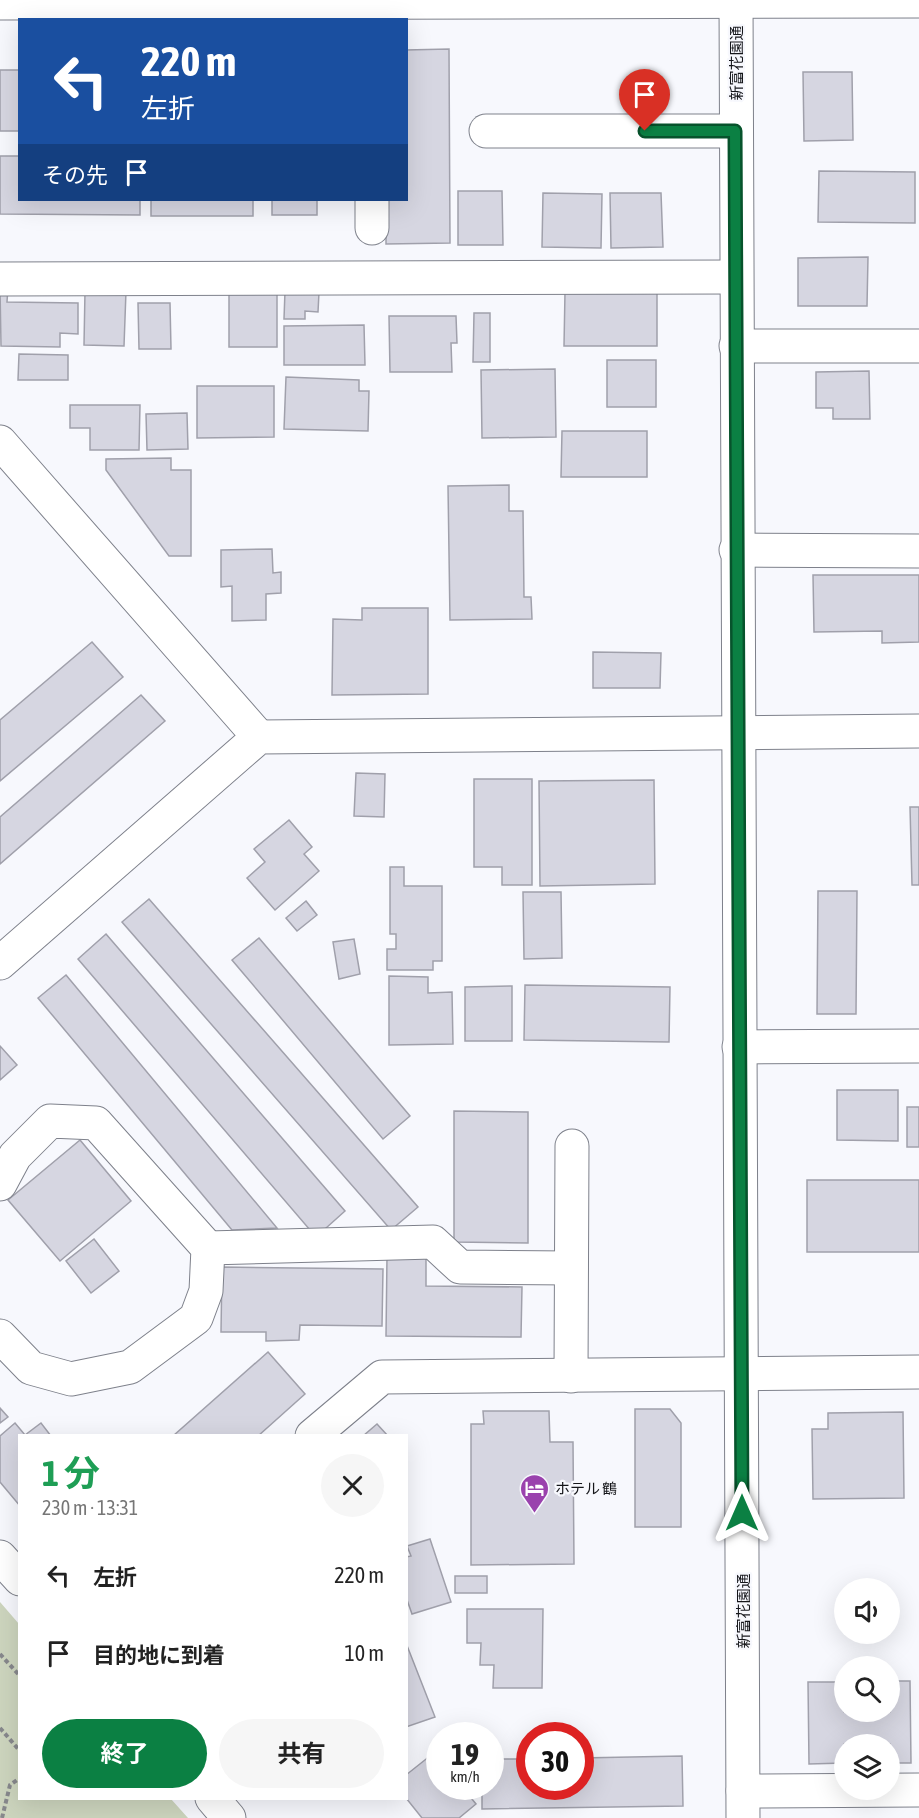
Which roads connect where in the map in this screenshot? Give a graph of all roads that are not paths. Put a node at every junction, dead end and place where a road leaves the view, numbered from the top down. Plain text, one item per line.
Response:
1 (736, 1) edge
2 (919, 1) edge
3 (0, 3) edge
4 (369, 11) edge
5 (486, 131) dead end
6 (735, 131) junction
7 (736, 277) junction
8 (0, 279) edge
9 (736, 346) junction
10 (919, 346) edge
11 (0, 442) edge
12 (736, 550) junction
13 (919, 551) edge
14 (919, 731) edge
15 (737, 734) junction
16 (259, 737) junction
17 (0, 963) edge
18 (919, 1046) edge
19 (739, 1047) junction
20 (572, 1146) dead end
21 (5, 1164) edge
22 (208, 1248) junction
23 (571, 1268) junction
24 (0, 1336) edge
25 (919, 1372) edge
26 (742, 1374) junction
27 (571, 1376) junction
28 (314, 1434) edge
29 (0, 1557) edge
30 (18, 1577) edge
31 (919, 1790) edge
32 (214, 1800) edge
33 (743, 1804) edge
34 (229, 1818) edge

1 - 2 street
1 - 4 street
1 - 6 street, 新富花園通
3 - 4 street
5 - 6 street
6 - 7 street, 新富花園通
7 - 8 street
7 - 9 street, 新富花園通
9 - 10 street
9 - 12 street, 新富花園通
11 - 16 street
12 - 13 street
12 - 15 street, 新富花園通
14 - 15 street
15 - 16 street
15 - 19 street, 新富花園通
16 - 17 street
18 - 19 street
19 - 26 street, 新富花園通
20 - 23 street
21 - 22 street
22 - 23 street
22 - 24 street
23 - 27 street
25 - 26 street
26 - 27 street
26 - 33 street, 新富花園通
27 - 28 street
29 - 30 street
31 - 33 street
32 - 34 street

